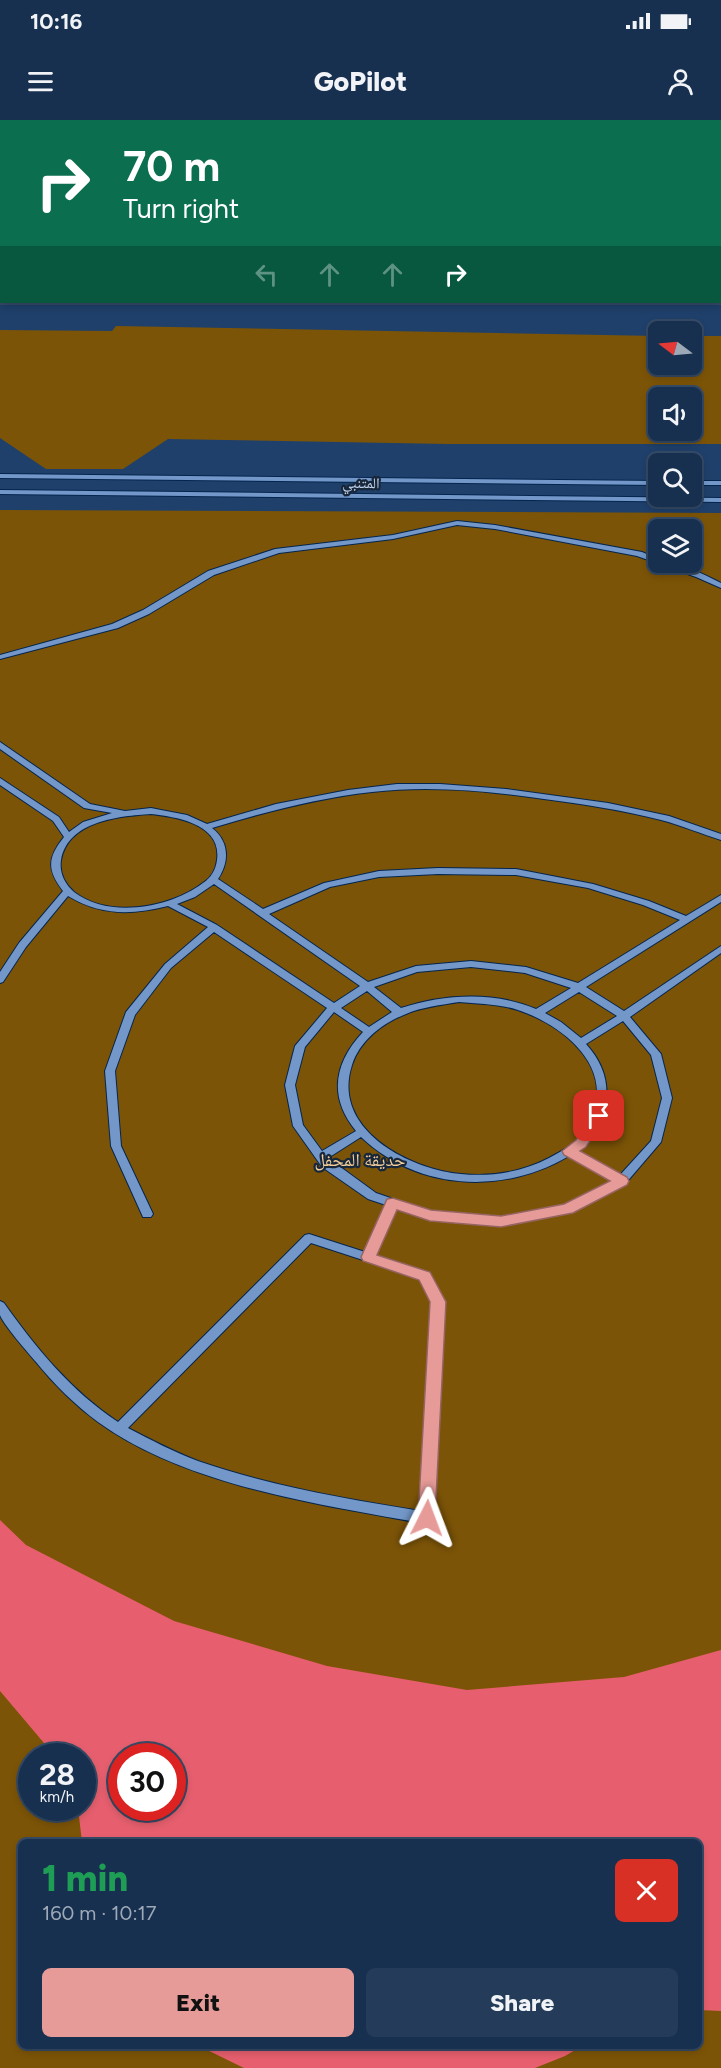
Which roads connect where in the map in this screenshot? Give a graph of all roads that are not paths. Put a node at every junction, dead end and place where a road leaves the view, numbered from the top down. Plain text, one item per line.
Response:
1 (0, 477) edge
2 (648, 483) edge
3 (702, 483) edge
4 (721, 483) edge
5 (0, 492) edge
6 (721, 500) edge
7 (648, 557) edge
8 (693, 573) edge
9 (721, 586) edge
10 (0, 657) edge
11 (0, 745) edge
12 (0, 780) edge
13 (124, 813) junction
14 (205, 827) junction
15 (721, 837) edge
16 (69, 838) junction
17 (214, 880) junction
18 (68, 891) junction
19 (721, 898) edge
20 (171, 904) junction
21 (262, 913) junction
22 (686, 919) junction
23 (214, 927) junction
24 (721, 949) edge
25 (0, 980) edge
26 (367, 986) junction
27 (577, 986) junction
28 (334, 1007) junction
29 (400, 1013) junction
30 (537, 1013) junction
31 (624, 1016) junction
32 (370, 1032) junction
33 (580, 1042) junction
34 (362, 1132) junction
35 (569, 1151) junction
36 (321, 1157) junction
37 (621, 1181) junction
38 (393, 1203) junction
39 (147, 1214) dead end
40 (368, 1257) junction
41 (0, 1306) edge
42 (119, 1429) junction

1 - 2 street, المتنبي
3 - 4 street
5 - 6 street, المتنبي
7 - 10 street
8 - 9 street
11 - 13 street
12 - 16 street
13 - 14 street
13 - 16 street
14 - 15 street
14 - 17 street
16 - 18 street
17 - 20 street
17 - 21 street
18 - 20 street
18 - 25 street
19 - 22 street
20 - 23 street
21 - 22 street
21 - 26 street
22 - 27 street
23 - 28 street
23 - 39 street
24 - 31 street
26 - 27 street
26 - 28 street
26 - 29 street
27 - 30 street
27 - 31 street
28 - 32 street
28 - 36 street
29 - 30 street
29 - 32 street
30 - 33 street
31 - 33 street
31 - 37 street
32 - 34 street
33 - 35 street
34 - 35 street
34 - 36 street
35 - 37 street
36 - 38 street
37 - 38 street
38 - 40 street
40 - 42 street
40 - 42 street
41 - 42 street

